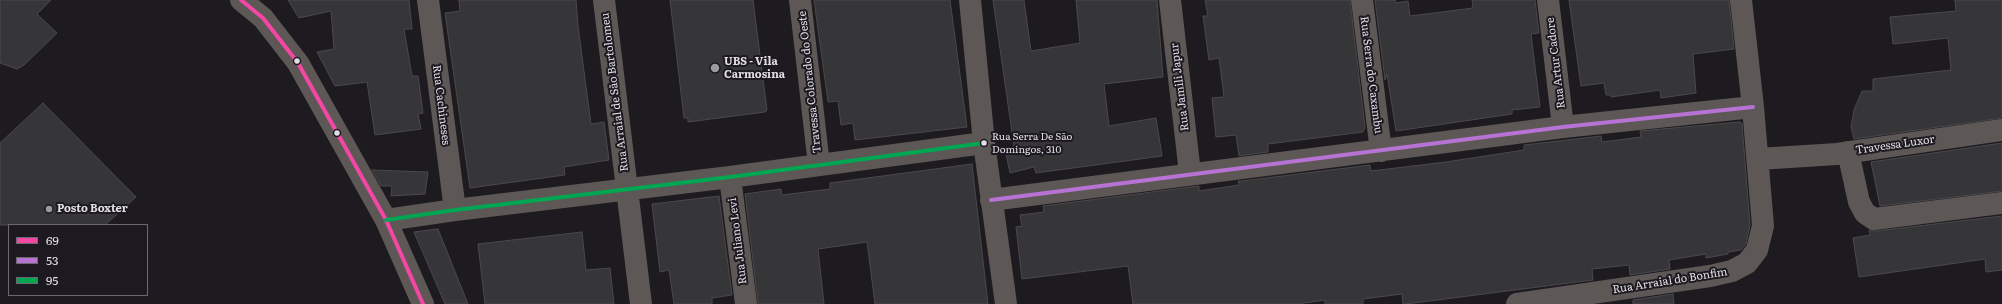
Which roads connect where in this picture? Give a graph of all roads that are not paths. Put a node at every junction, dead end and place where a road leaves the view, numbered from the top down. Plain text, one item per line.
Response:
1 (241, 0) edge
2 (428, 0) edge
3 (604, 0) edge
4 (800, 0) edge
5 (970, 0) edge
6 (1170, 0) edge
7 (1362, 0) edge
8 (1548, 0) edge
9 (1741, 0) edge
10 (1753, 107) junction
11 (1563, 127) junction
12 (2002, 130) edge
13 (984, 143) junction
14 (1381, 151) junction
15 (1848, 152) junction
16 (1758, 159) junction
17 (819, 165) junction
18 (1190, 173) junction
19 (730, 177) junction
20 (627, 188) junction
21 (992, 200) junction
22 (2002, 203) edge
23 (454, 210) junction
24 (386, 220) junction
25 (423, 304) edge
26 (641, 304) edge
27 (746, 304) edge
28 (1006, 304) edge
29 (1516, 304) edge

1 - 24 street
2 - 23 street, Rua Cachineses
3 - 20 street, Rua Arraial de São Bartolomeu
4 - 17 street, Travessa Colorado do Oeste
5 - 13 street
6 - 18 street, Rua Jamili Japur
7 - 14 street, Rua Serra do Caxambu
8 - 11 street, Rua Artur Cadore
9 - 10 street, Rua Arraial do Bonfim
10 - 11 street
10 - 16 street, Rua Arraial do Bonfim
11 - 14 street
12 - 15 street, Travessa Luxor
13 - 17 street
13 - 21 street
14 - 18 street
15 - 16 street
15 - 22 street, Travessa Luxor
16 - 29 street, Rua Arraial do Bonfim
17 - 19 street
18 - 21 street
19 - 20 street
19 - 27 street, Rua Juliano Levi
20 - 23 street
20 - 26 street, Rua Arraial de São Bartolomeu
21 - 28 street
23 - 24 street
24 - 25 street

